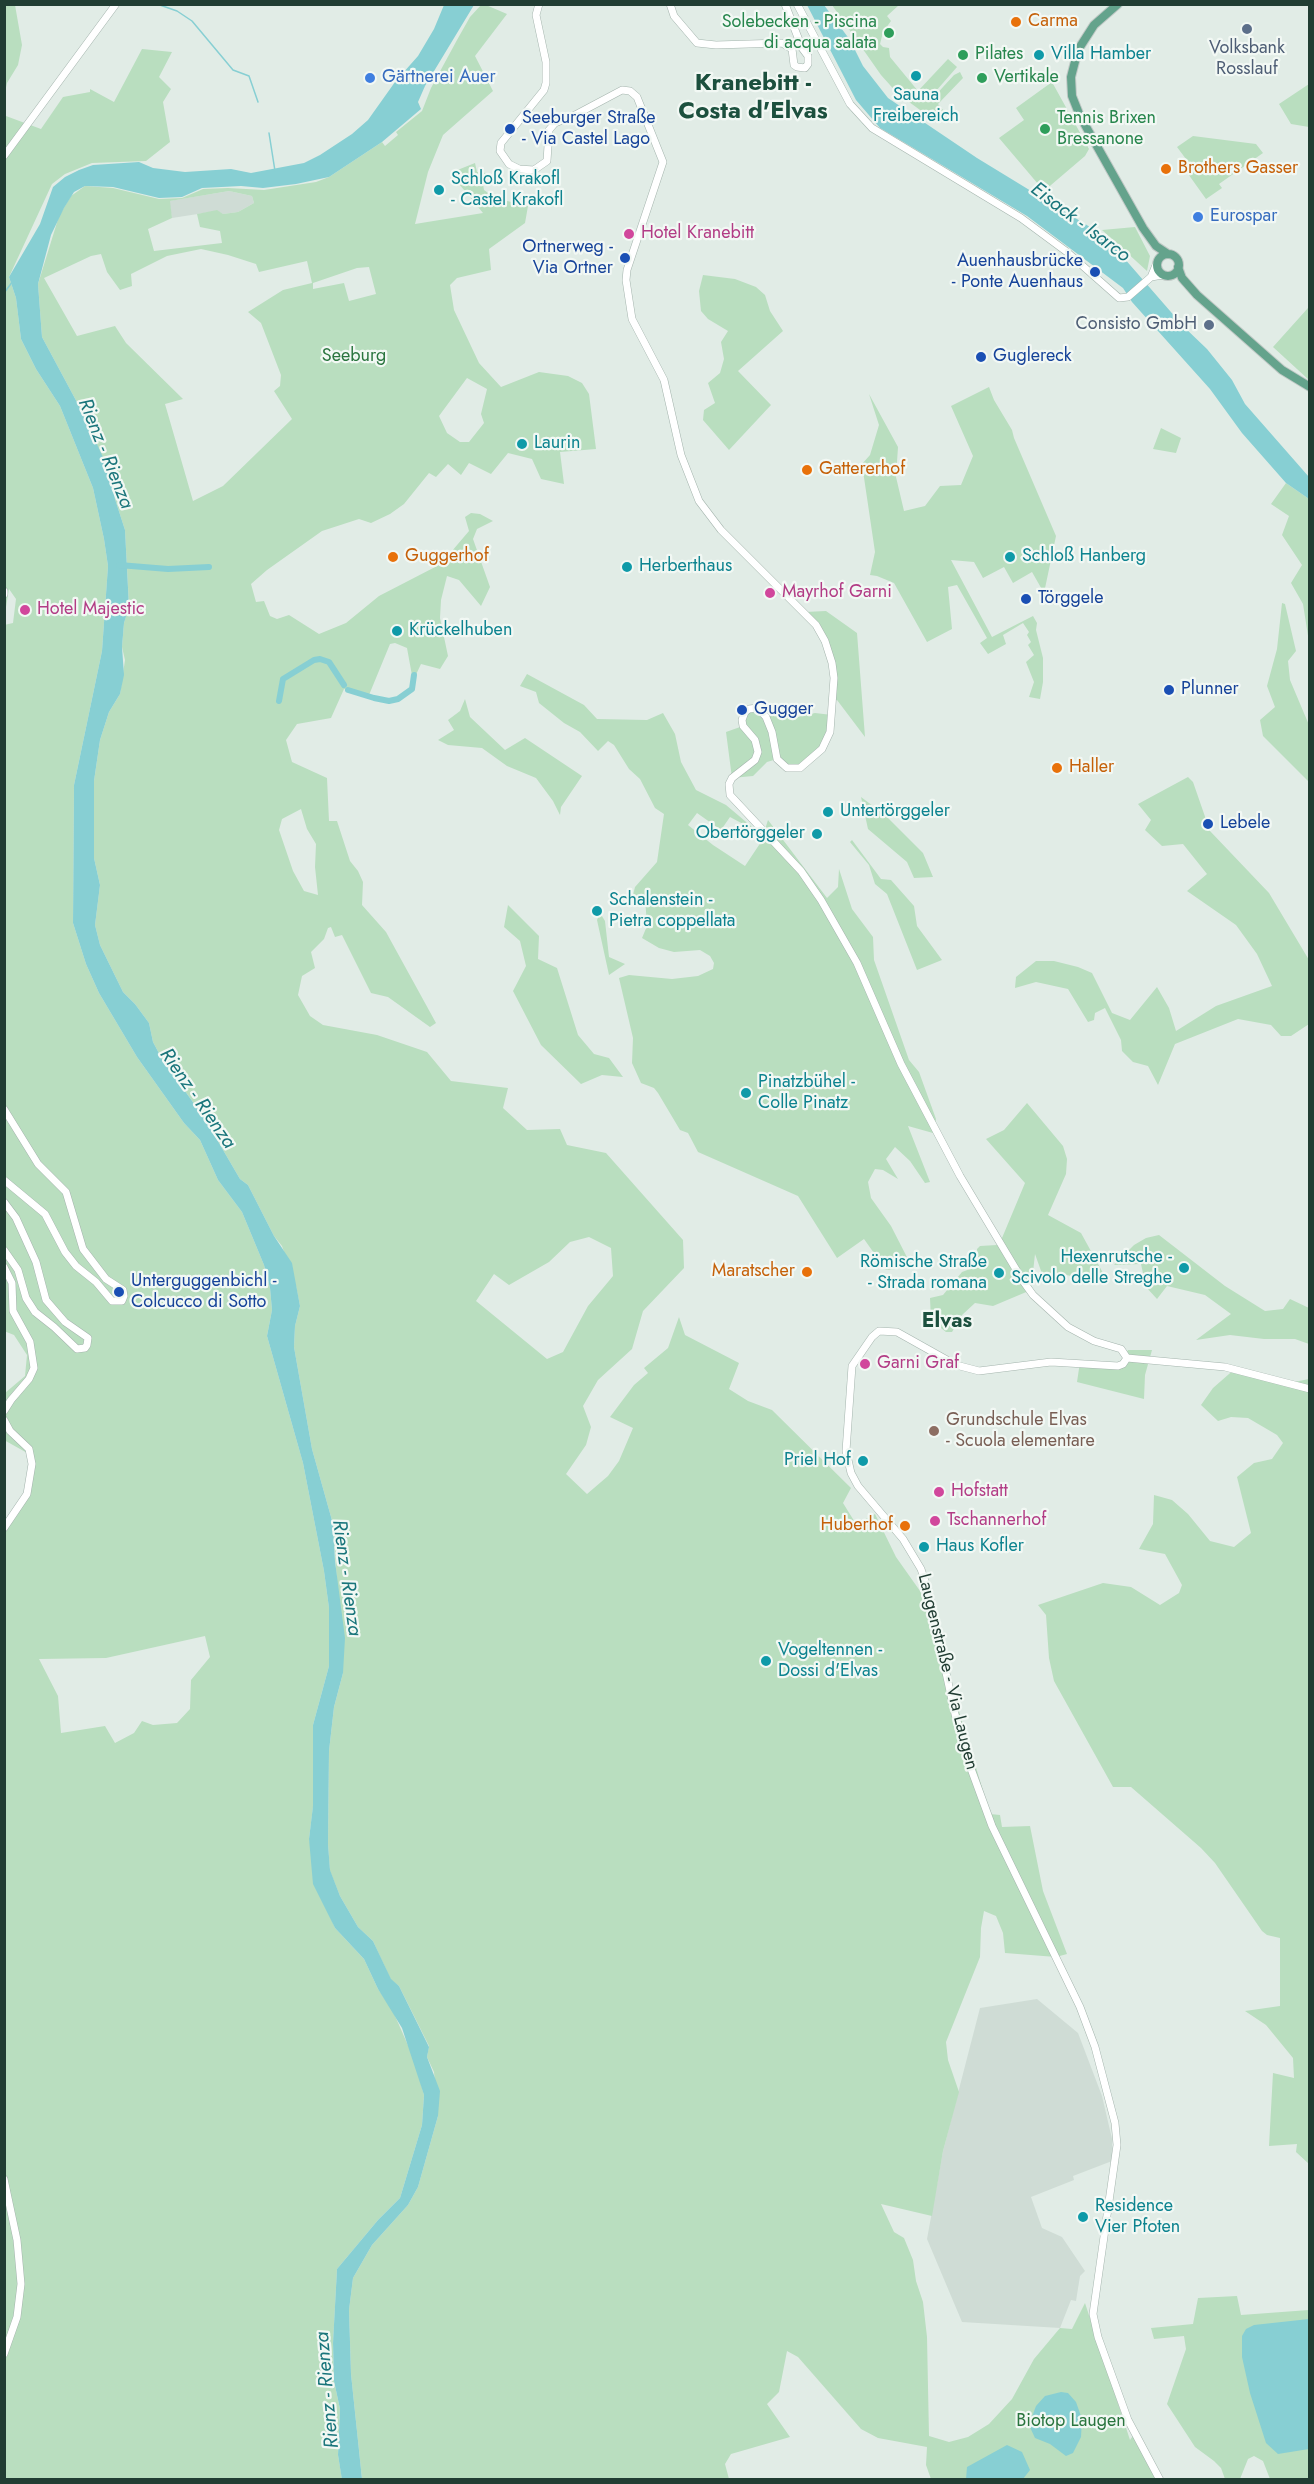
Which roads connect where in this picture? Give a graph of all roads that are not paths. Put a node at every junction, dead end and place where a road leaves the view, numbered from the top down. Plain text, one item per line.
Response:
1 (116, 4) edge
2 (539, 4) edge
3 (670, 4) edge
4 (785, 4) edge
5 (797, 4) edge
6 (1118, 4) edge
7 (4, 156) edge
8 (1143, 228) junction
9 (1168, 254) junction
10 (1157, 264) junction
11 (1178, 267) junction
12 (1166, 275) junction
13 (1149, 278) junction
14 (1197, 295) junction
15 (1310, 387) edge
16 (4, 1109) edge
17 (4, 1180) edge
18 (4, 1202) edge
19 (4, 1251) edge
20 (4, 1267) edge
21 (1126, 1358) junction
22 (1310, 1389) edge
23 (4, 1411) edge
24 (4, 1420) edge
25 (4, 1528) edge
26 (4, 2180) edge
27 (4, 2354) edge
28 (1160, 2480) edge

1 - 7 street
2 - 21 street
3 - 4 street
5 - 13 street
6 - 8 main road
8 - 9 main road
8 - 10 main road
9 - 10 main road
9 - 11 main road
10 - 12 main road
10 - 13 street
11 - 12 main road
11 - 14 main road
12 - 13 street
12 - 14 main road
14 - 15 main road
16 - 17 street
18 - 19 street
20 - 23 street
21 - 22 street
21 - 28 street, Laugenstraße - Via Laugen
24 - 25 street
26 - 27 street

